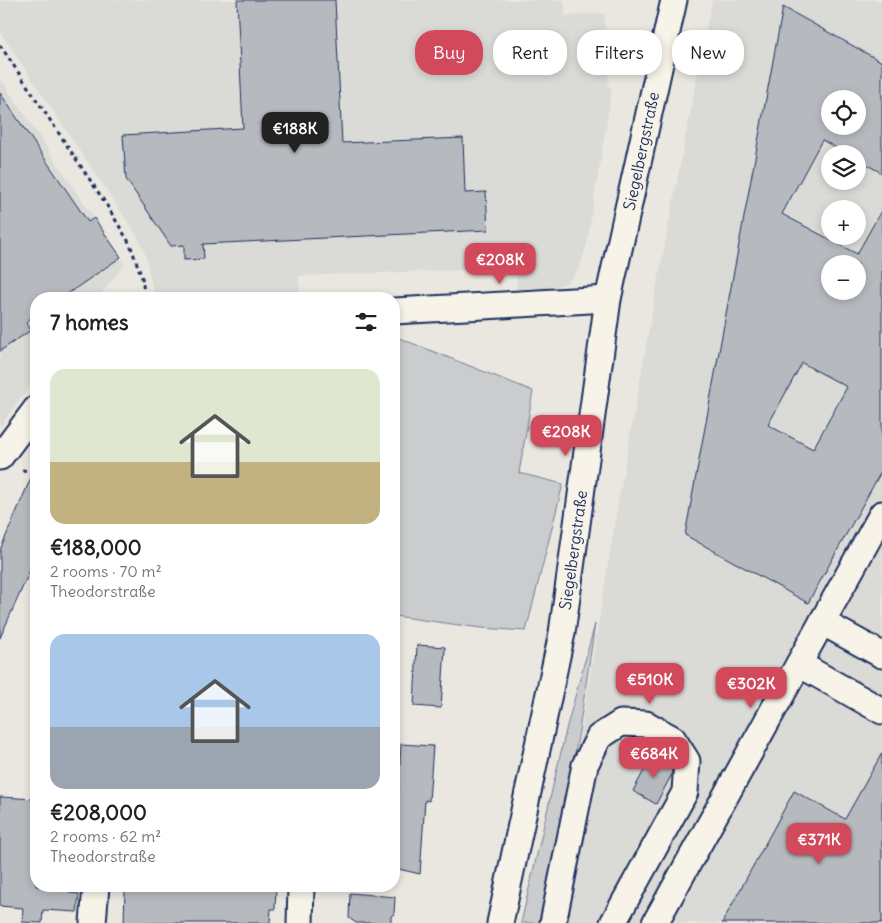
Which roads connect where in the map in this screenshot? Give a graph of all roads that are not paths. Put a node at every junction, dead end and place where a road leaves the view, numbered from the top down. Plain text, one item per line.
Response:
1 (674, 0) edge
2 (608, 300) junction
3 (400, 311) edge
4 (30, 417) edge
5 (0, 457) edge
6 (882, 514) edge
7 (822, 622) junction
8 (882, 655) edge
9 (798, 664) junction
10 (882, 711) edge
11 (96, 892) edge
12 (301, 892) edge
13 (555, 920) edge
14 (93, 923) edge
15 (300, 923) edge
16 (500, 923) edge
17 (613, 923) edge
18 (655, 923) edge

1 - 2 street, Siegelbergstraße
2 - 3 street
2 - 16 street, Siegelbergstraße
4 - 5 street
6 - 7 street
7 - 8 street
7 - 9 street
9 - 10 street
9 - 18 street
11 - 14 street
12 - 15 street
13 - 17 street

